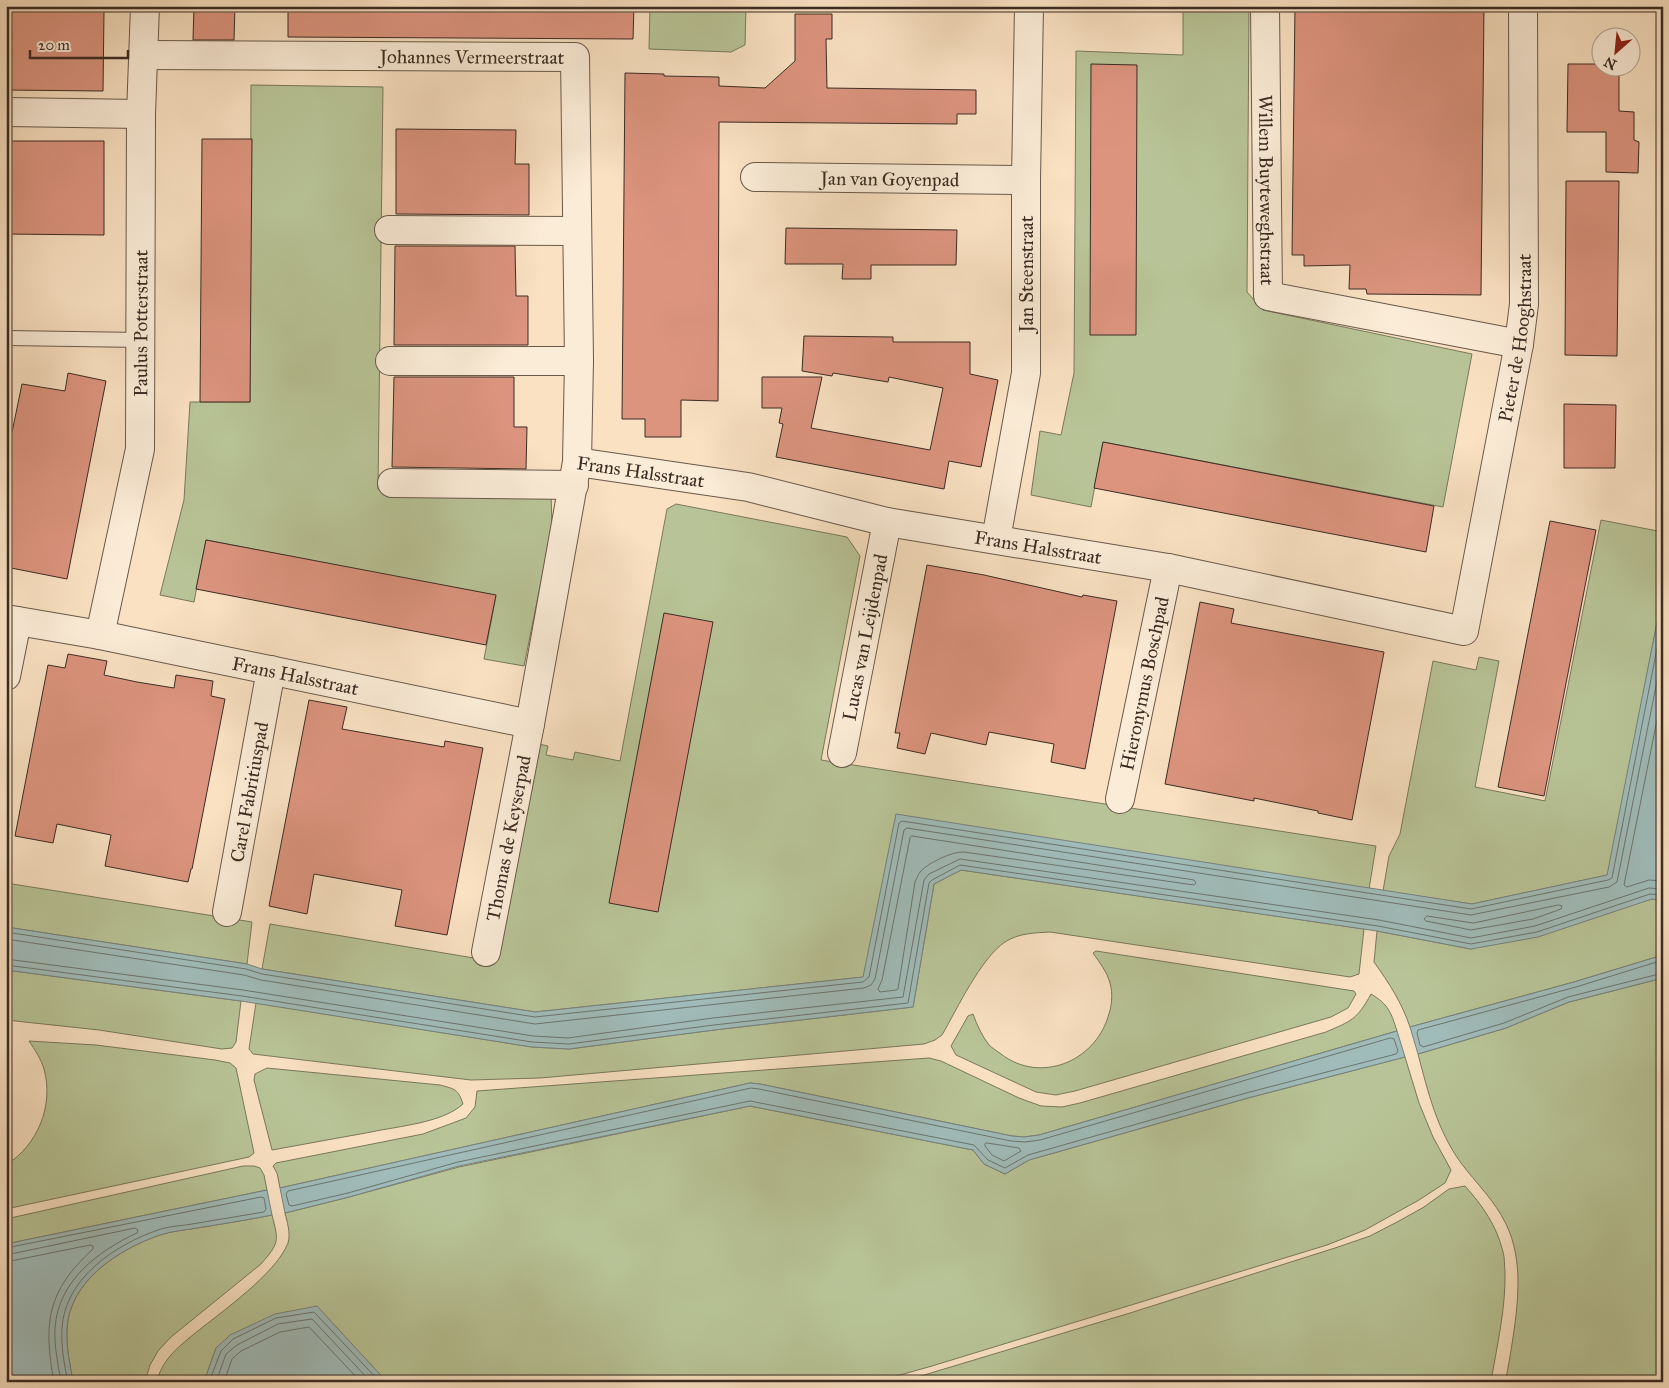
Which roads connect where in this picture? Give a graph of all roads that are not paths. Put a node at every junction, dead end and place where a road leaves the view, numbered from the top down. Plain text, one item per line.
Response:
1 (145, 6) edge
2 (1029, 6) edge
3 (1265, 6) edge
4 (1523, 6) edge
5 (144, 55) junction
6 (6, 112) edge
7 (141, 114) junction
8 (755, 177) dead end
9 (1026, 180) junction
10 (389, 230) dead end
11 (577, 231) junction
12 (6, 338) edge
13 (142, 340) junction
14 (1519, 344) junction
15 (390, 361) dead end
16 (578, 361) junction
17 (576, 474) junction
18 (392, 483) dead end
19 (887, 522) junction
20 (996, 539) junction
21 (1168, 568) junction
22 (12, 620) edge
23 (1431, 625) joint
24 (100, 635) junction
25 (271, 670) junction
26 (6, 676) edge
27 (530, 724) junction
28 (842, 754) dead end
29 (1120, 799) dead end
30 (227, 912) dead end
31 (486, 952) dead end

1 - 5 street, Paulus Potterstraat
2 - 9 street, Jan Steenstraat
3 - 14 street, Willem Buyteweghstraat
4 - 14 street, Pieter de Hooghstraat
5 - 7 street, Paulus Potterstraat
5 - 11 street, Johannes Vermeerstraat
6 - 7 street
7 - 13 street, Paulus Potterstraat
8 - 9 street, Jan van Goyenpad
9 - 20 street, Jan Steenstraat
10 - 11 street
11 - 16 street, Johannes Vermeerstraat
12 - 13 lane
13 - 24 street, Paulus Potterstraat
14 - 23 street, Pieter de Hooghstraat
15 - 16 street
16 - 17 street, Johannes Vermeerstraat
17 - 18 street
17 - 19 street, Frans Halsstraat
17 - 27 street, Frans Halsstraat
19 - 20 street, Frans Halsstraat
19 - 28 street, Lucas van Leijdenpad
20 - 21 street, Frans Halsstraat
21 - 23 street, Frans Halsstraat
21 - 29 street, Hieronymus Boschpad
22 - 24 street, Frans Halsstraat
22 - 26 street
24 - 25 street, Frans Halsstraat
25 - 27 street, Frans Halsstraat
25 - 30 street, Carel Fabritiuspad
27 - 31 street, Thomas de Keyserpad

